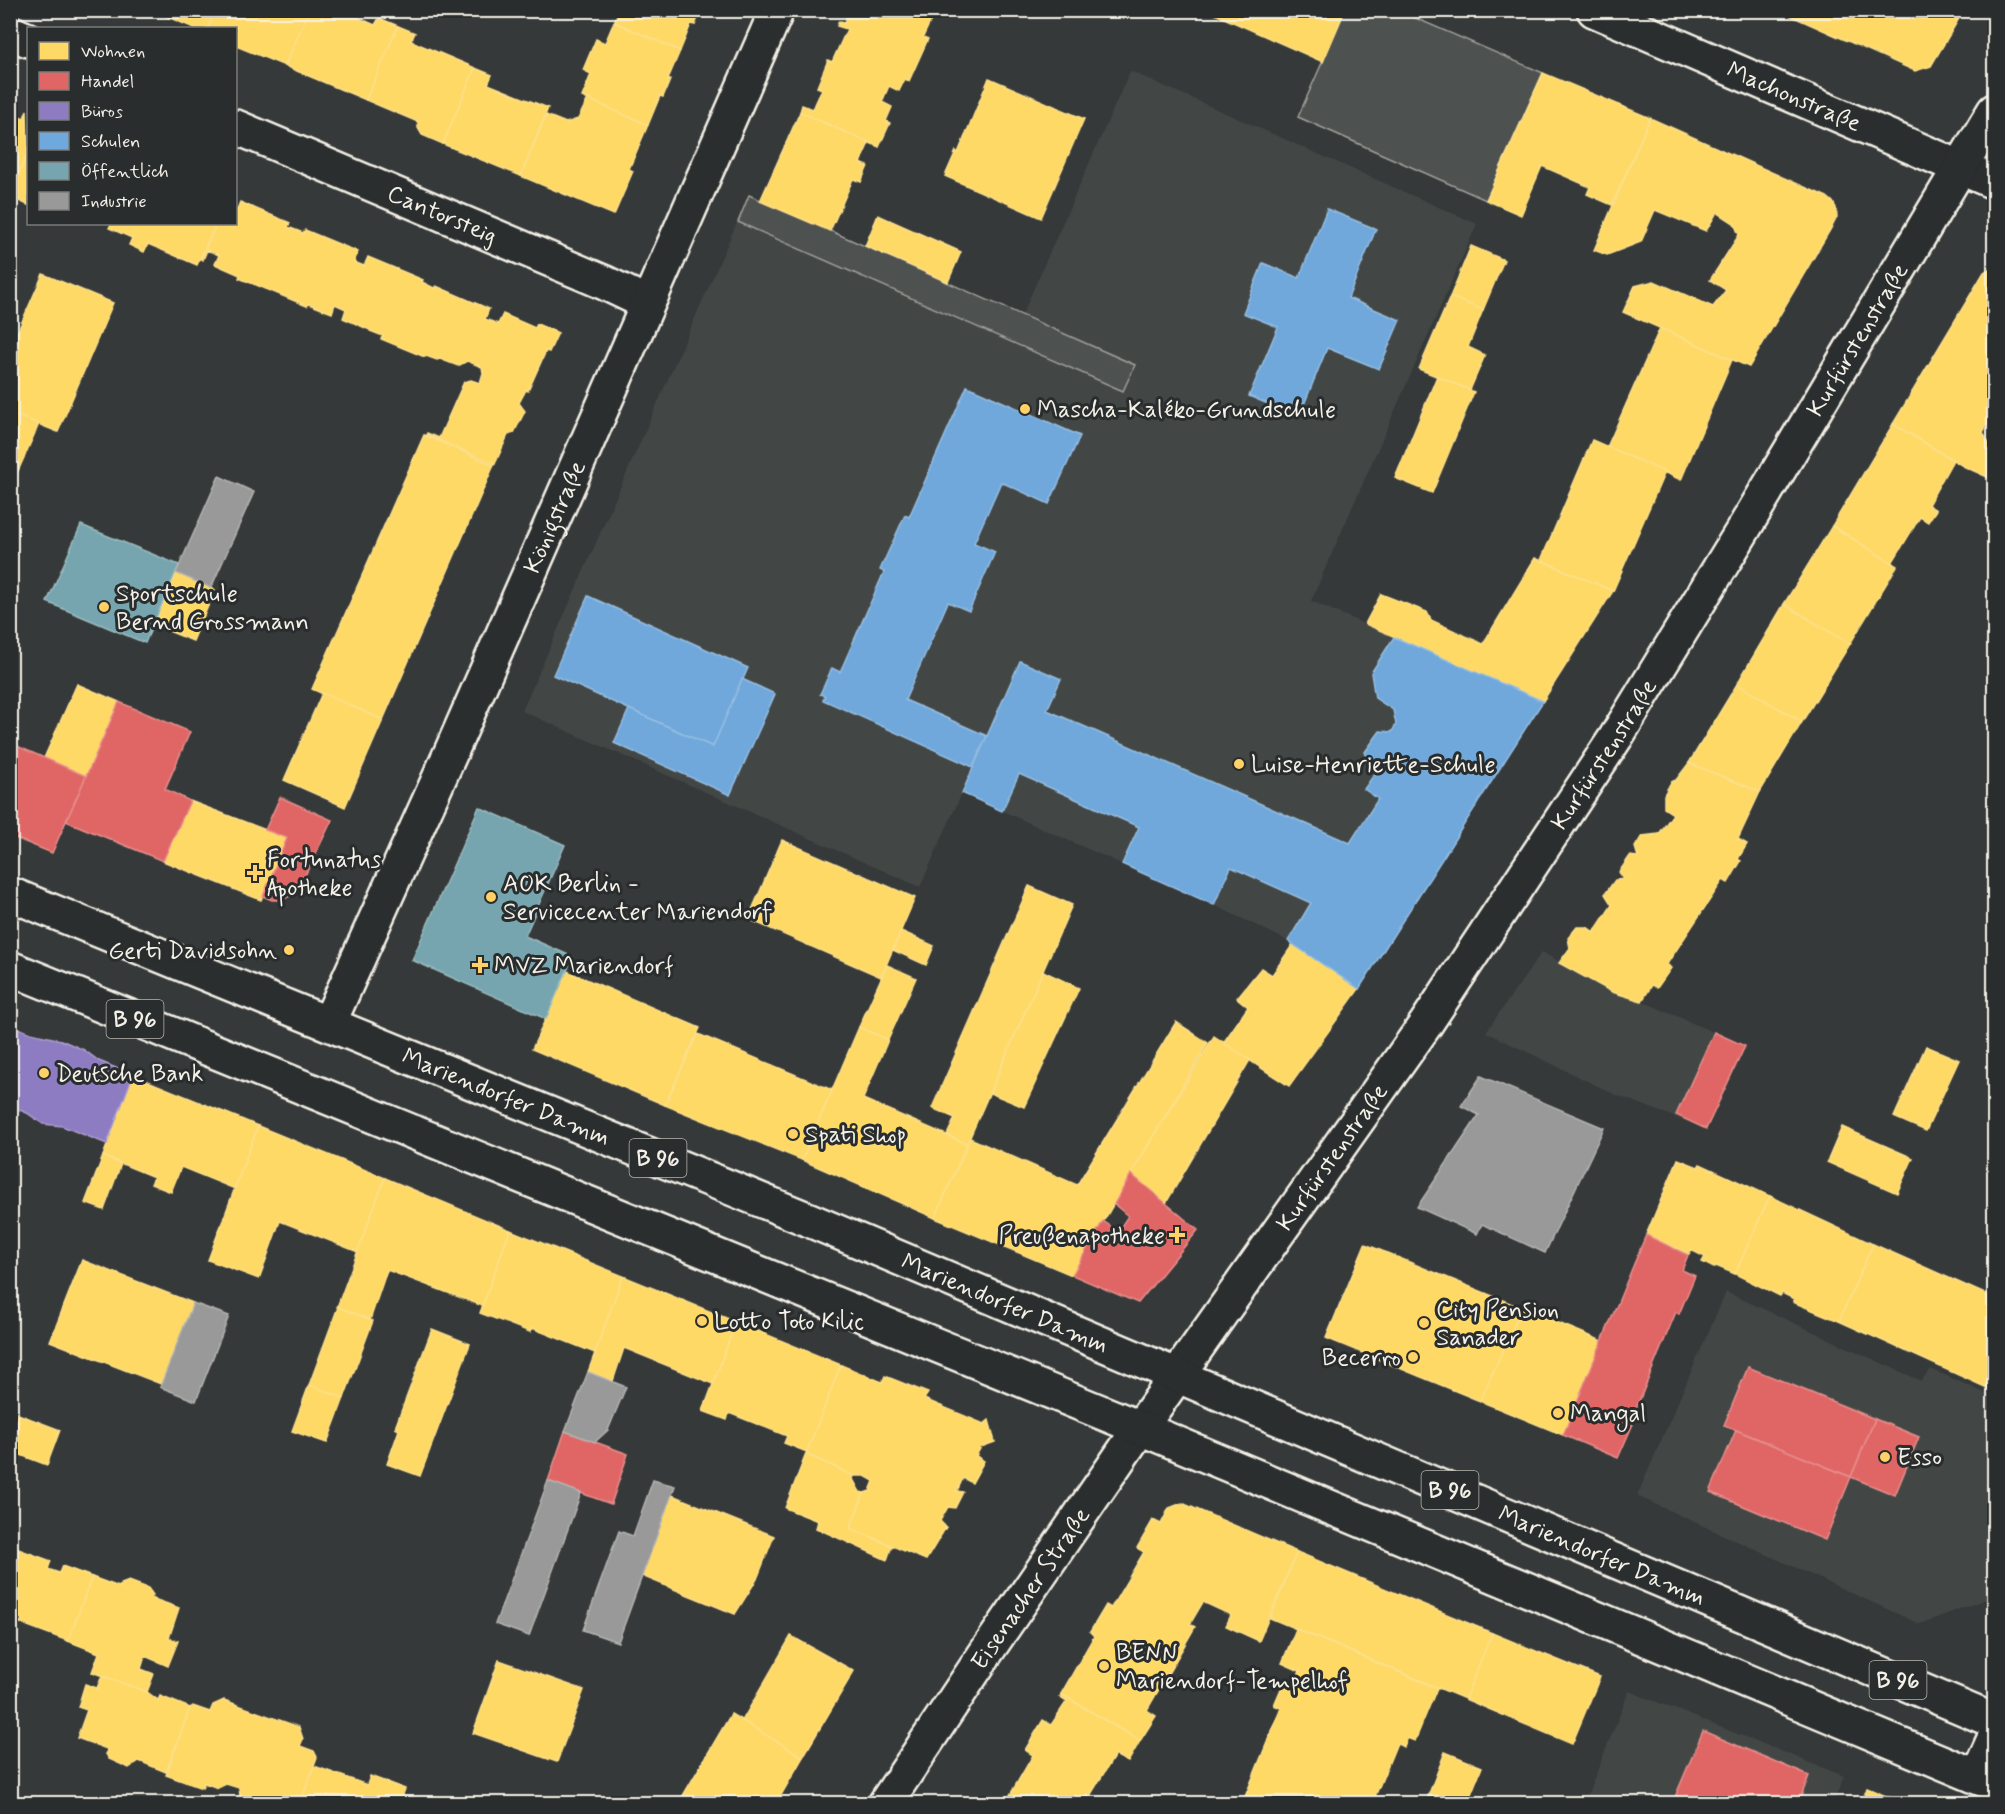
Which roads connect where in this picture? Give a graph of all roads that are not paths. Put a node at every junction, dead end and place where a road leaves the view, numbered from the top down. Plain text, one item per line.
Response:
1 (777, 10) edge
2 (1594, 10) edge
3 (10, 32) edge
4 (27, 40) edge
5 (1995, 111) edge
6 (237, 127) edge
7 (1960, 168) junction
8 (1995, 182) edge
9 (647, 303) junction
10 (10, 894) edge
11 (10, 968) edge
12 (329, 1023) junction
13 (1176, 1376) junction
14 (1140, 1428) junction
15 (1995, 1721) edge
16 (1995, 1739) edge
17 (1986, 1781) edge
18 (885, 1803) edge

1 - 9 main road, Königstraße
2 - 7 main road, Machonstraße
3 - 4 main road
5 - 7 main road, Kurfürstenstraße
6 - 9 main road, Cantorsteig
7 - 8 main road, Machonstraße
7 - 13 main road, Kurfürstenstraße
9 - 12 main road, Königstraße
10 - 12 main road, Mariendorfer Damm / B 96
11 - 14 main road, B 96
12 - 13 main road, Mariendorfer Damm / B 96
13 - 14 main road, Eisenacher Straße
13 - 15 main road, Mariendorfer Damm / B 96
14 - 17 main road, B 96
14 - 18 main road, Eisenacher Straße
16 - 17 main road

